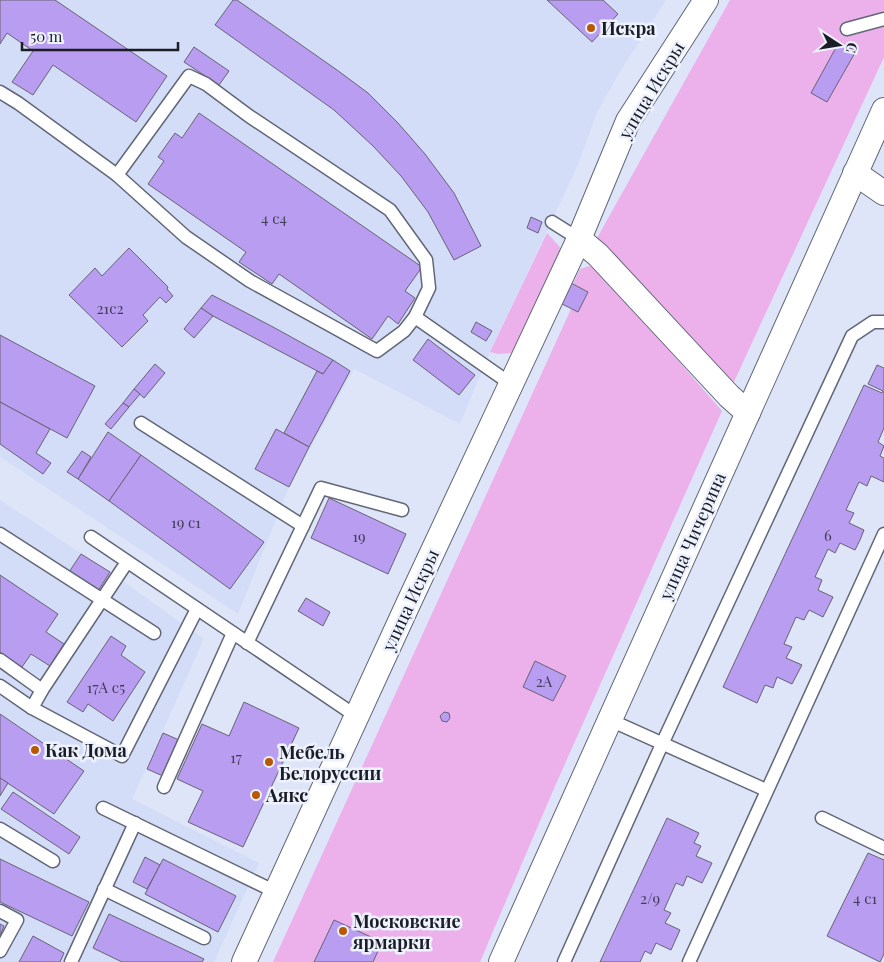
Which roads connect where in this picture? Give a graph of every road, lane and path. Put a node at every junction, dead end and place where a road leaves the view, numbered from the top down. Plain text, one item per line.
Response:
1 (706, 0) edge
2 (884, 19) edge
3 (847, 29) dead end
4 (0, 92) edge
5 (884, 110) edge
6 (855, 173) junction
7 (117, 175) junction
8 (884, 193) edge
9 (552, 222) dead end
10 (579, 239) junction
11 (415, 317) junction
12 (884, 322) edge
13 (511, 384) junction
14 (748, 413) junction
15 (141, 424) dead end
16 (402, 510) dead end
17 (303, 526) junction
18 (0, 534) edge
19 (884, 534) edge
20 (91, 537) dead end
21 (127, 562) junction
22 (102, 600) junction
23 (197, 609) junction
24 (154, 633) dead end
25 (233, 633) junction
26 (247, 642) junction
27 (0, 660) edge
28 (0, 686) edge
29 (42, 690) junction
30 (32, 708) junction
31 (356, 716) junction
32 (610, 720) junction
33 (663, 742) junction
34 (164, 787) dead end
35 (766, 790) junction
36 (103, 808) dead end
37 (822, 818) dead end
38 (135, 823) junction
39 (0, 829) edge
40 (884, 848) edge
41 (53, 861) dead end
42 (104, 889) junction
43 (276, 892) junction
44 (0, 911) edge
45 (204, 938) dead end
46 (0, 952) edge
47 (71, 962) edge
48 (244, 962) edge
49 (501, 962) edge
50 (564, 962) edge
51 (689, 962) edge

1 - 10 street, улица Искры
2 - 3 lane
4 - 7 lane
5 - 6 street, улица Чичерина
6 - 8 street
6 - 14 street, улица Чичерина
7 - 11 lane
7 - 11 lane
9 - 10 lane
10 - 13 street, улица Искры
10 - 14 street
11 - 13 lane
12 - 33 lane
13 - 31 street, улица Искры
14 - 32 street, улица Чичерина
15 - 17 lane
16 - 17 lane
17 - 26 lane
18 - 22 lane
19 - 35 lane
20 - 21 lane
21 - 22 lane
21 - 23 lane
22 - 24 lane
22 - 29 lane
23 - 25 lane
23 - 30 lane
25 - 26 lane
25 - 34 lane
26 - 31 lane
27 - 29 lane
28 - 30 lane
29 - 30 lane
31 - 43 street, улица Искры
32 - 33 lane
32 - 49 street, улица Чичерина
33 - 35 lane
33 - 50 lane
35 - 51 lane
36 - 38 lane
37 - 40 lane
38 - 42 lane
38 - 43 lane
39 - 41 lane
42 - 45 lane
42 - 47 lane
43 - 48 street, улица Искры
44 - 46 lane

